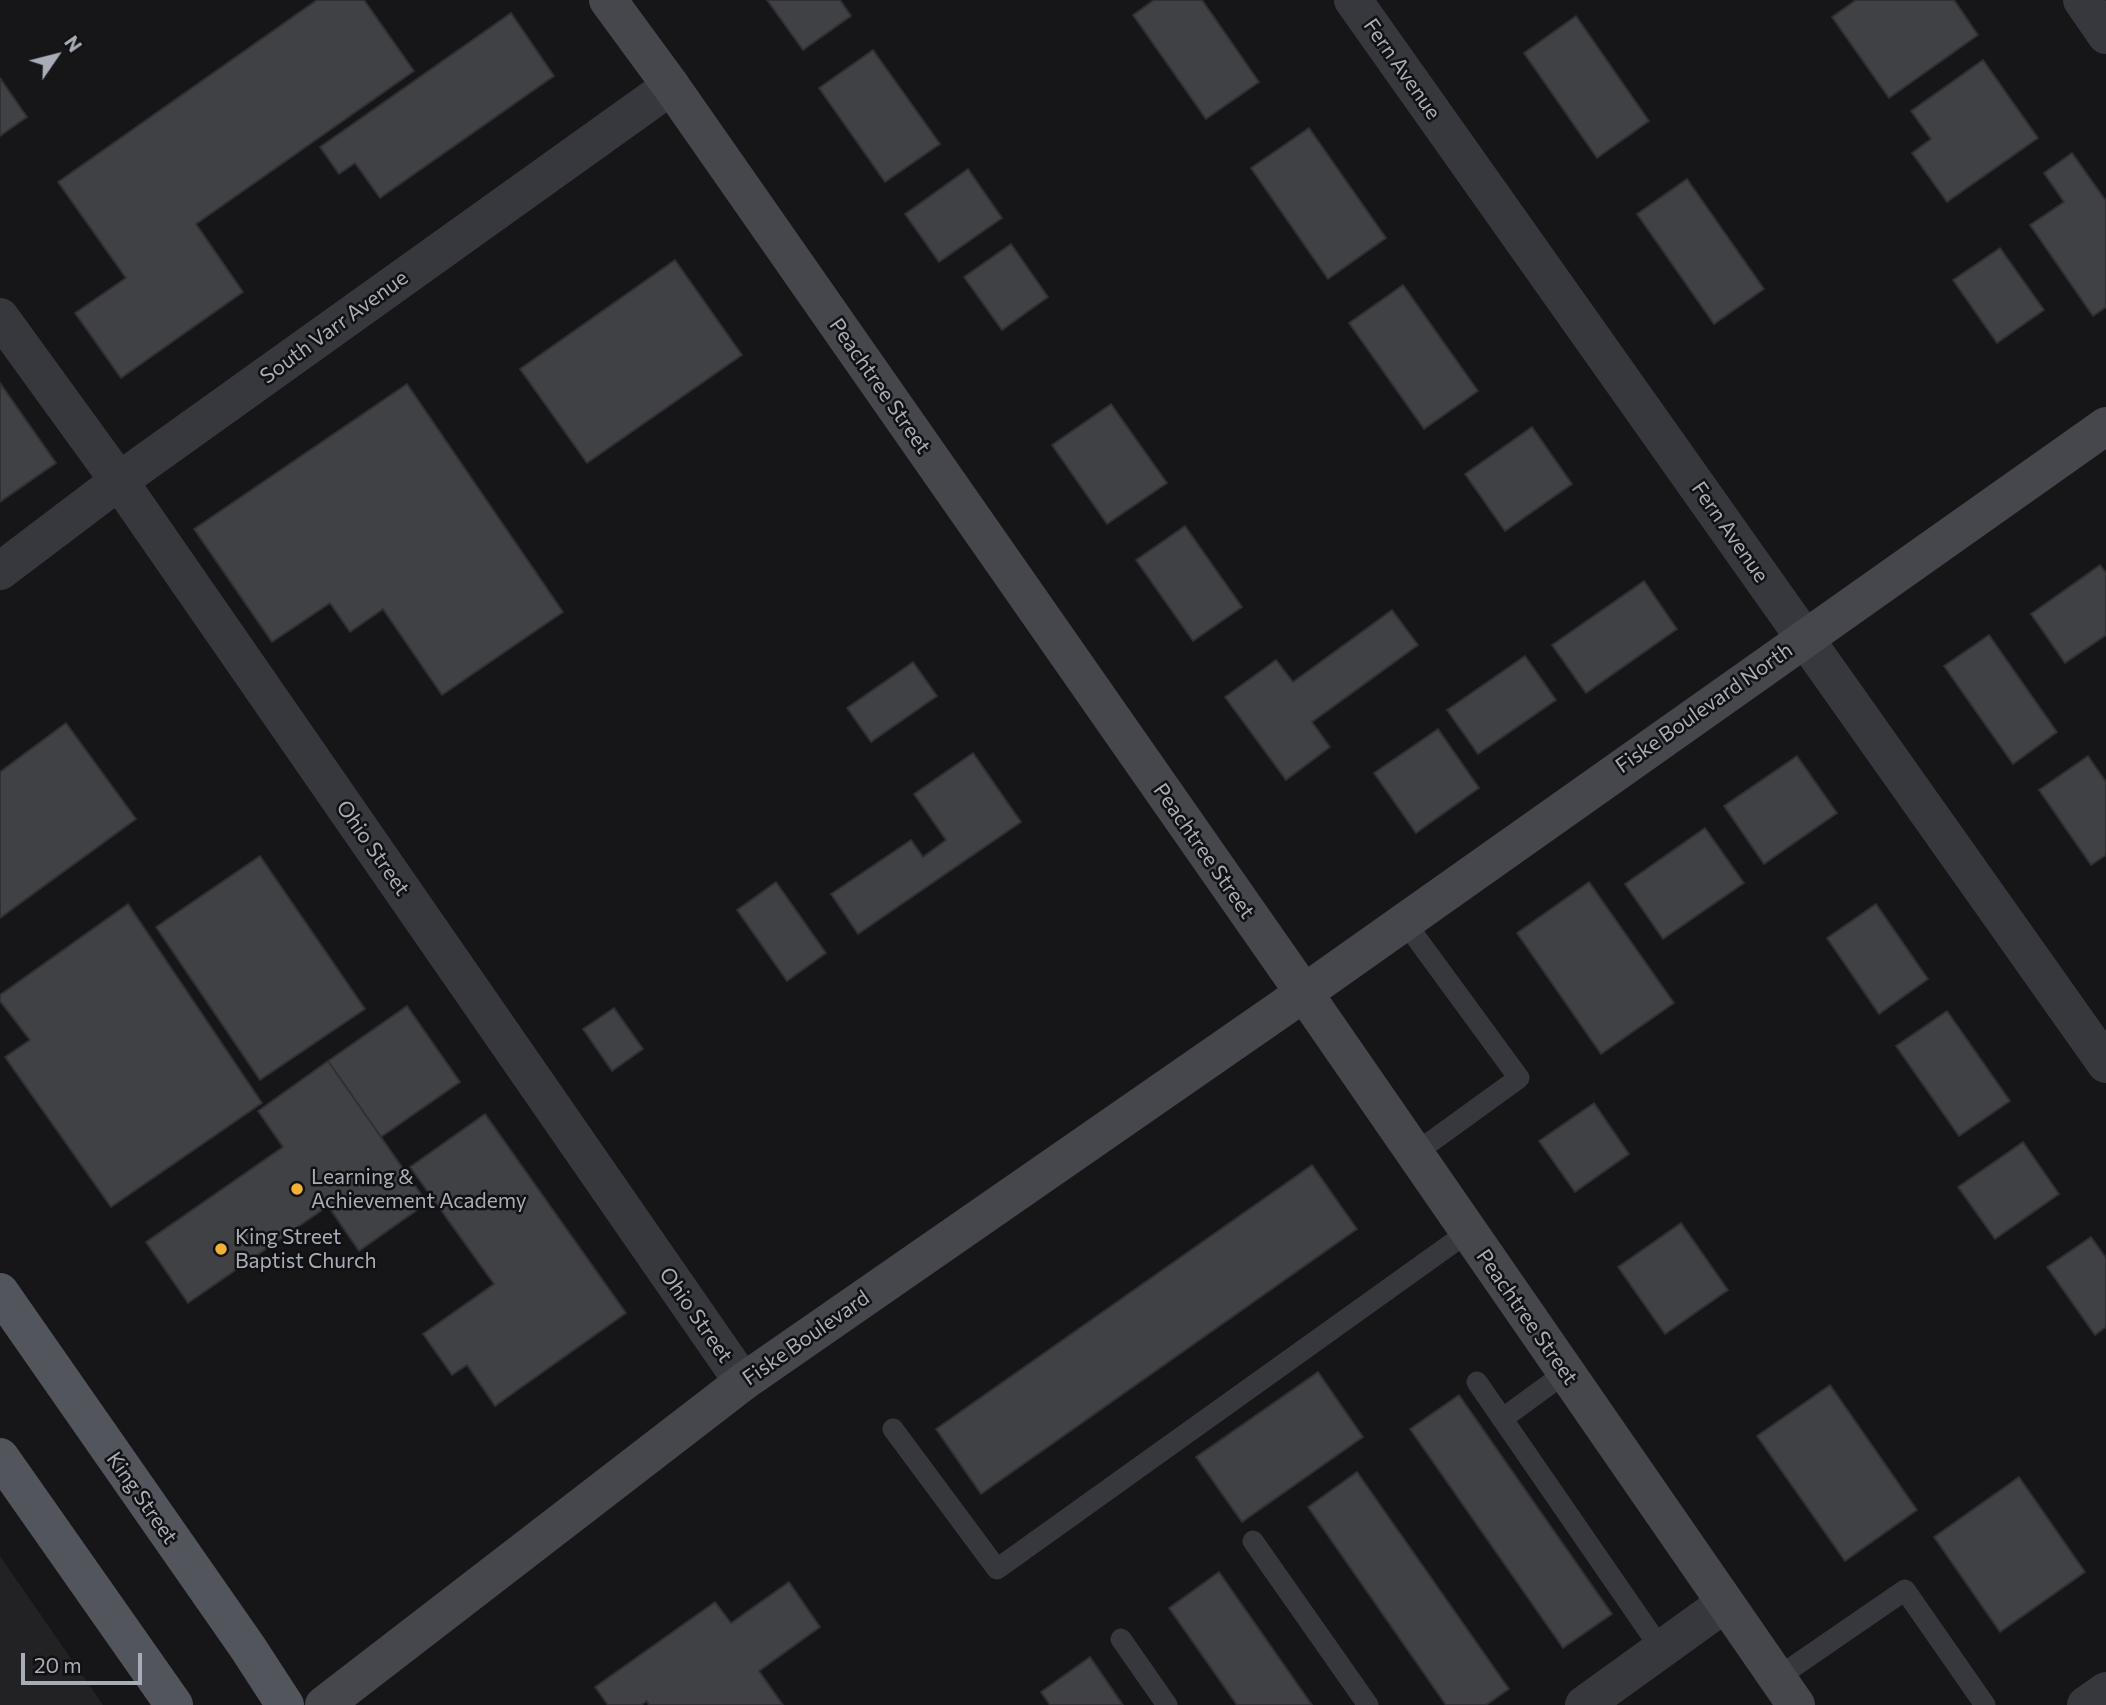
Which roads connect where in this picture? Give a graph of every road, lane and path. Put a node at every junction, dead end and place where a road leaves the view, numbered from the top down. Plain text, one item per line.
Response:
1 (608, 0) edge
2 (1353, 0) edge
3 (2082, 0) edge
4 (2106, 35) edge
5 (671, 86) junction
6 (0, 317) edge
7 (2106, 426) edge
8 (119, 481) junction
9 (0, 571) edge
10 (1804, 637) junction
11 (1404, 921) junction
12 (1304, 993) junction
13 (2106, 1064) edge
14 (1414, 1154) junction
15 (1468, 1232) junction
16 (0, 1292) edge
17 (1565, 1373) junction
18 (743, 1382) junction
19 (1477, 1382) dead end
20 (1502, 1419) junction
21 (893, 1429) dead end
22 (0, 1457) edge
23 (1253, 1541) dead end
24 (1724, 1604) junction
25 (1121, 1639) dead end
26 (1661, 1649) junction
27 (2106, 1691) edge
28 (1786, 1692) edge
29 (174, 1705) edge
30 (285, 1705) edge
31 (324, 1705) edge
32 (1167, 1705) edge
33 (1368, 1705) edge
34 (1584, 1705) edge
35 (1984, 1705) edge
36 (2086, 1705) edge

1 - 5 street, Peachtree Street
2 - 10 street, Fern Avenue
3 - 4 street
5 - 8 street, South Varr Avenue
5 - 12 street, Peachtree Street
6 - 8 street, Ohio Street
7 - 10 street, Fiske Boulevard North
8 - 9 street, South Varr Avenue
8 - 18 street, Ohio Street
10 - 11 street, Fiske Boulevard North
10 - 13 street, Fern Avenue
11 - 12 street, Fiske Boulevard North
11 - 14 lane
12 - 14 street, Peachtree Street
12 - 18 street, Fiske Boulevard
14 - 15 street, Peachtree Street
15 - 17 street, Peachtree Street
15 - 21 lane
16 - 30 main road, King Street
17 - 20 lane
17 - 24 street, Peachtree Street
18 - 31 street, Fiske Boulevard
19 - 20 lane
20 - 26 lane
22 - 29 main road
23 - 33 lane
24 - 26 street
24 - 28 street, Peachtree Street
25 - 32 lane
26 - 34 street
27 - 36 street
28 - 35 lane

